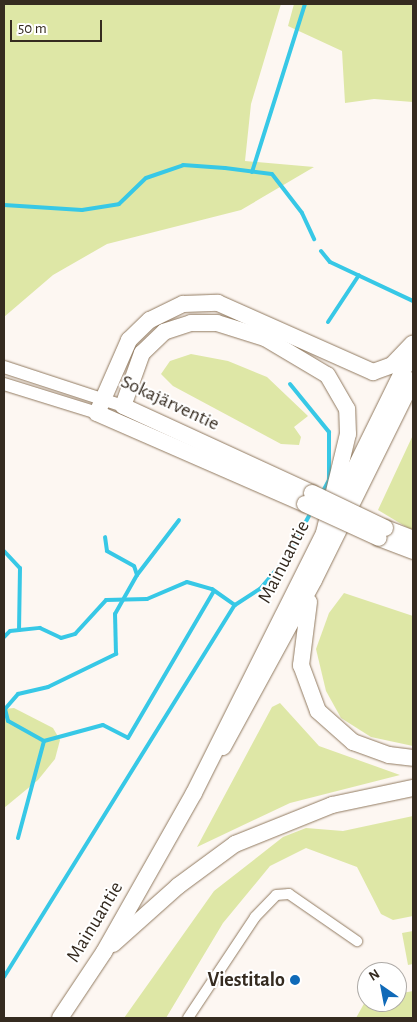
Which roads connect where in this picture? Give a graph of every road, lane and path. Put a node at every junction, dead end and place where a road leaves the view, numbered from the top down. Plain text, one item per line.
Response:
1 (413, 343) edge
2 (413, 350) edge
3 (4, 367) edge
4 (413, 380) edge
5 (4, 384) edge
6 (101, 395) junction
7 (118, 412) junction
8 (97, 413) junction
9 (324, 533) junction
10 (382, 533) junction
11 (413, 539) edge
12 (413, 551) edge
13 (314, 580) junction
14 (413, 758) edge
15 (413, 788) edge
16 (194, 793) junction
17 (357, 941) dead end
18 (104, 952) junction
19 (60, 1018) edge
20 (188, 1018) edge

1 - 6 main road
2 - 9 main road, Mainuantie
3 - 6 street, Sokajärventie
4 - 13 main road, Mainuantie
5 - 8 street, Sokajärventie
6 - 7 street, Sokajärventie
6 - 8 main road
7 - 8 main road, Sokajärventie
7 - 9 main road
7 - 10 main road, Sokajärventie, bridge
9 - 16 main road, Mainuantie
10 - 11 main road
10 - 12 main road
13 - 14 main road
13 - 16 main road, Mainuantie
15 - 18 main road
16 - 18 main road, Mainuantie
17 - 20 street
18 - 19 main road, Mainuantie

